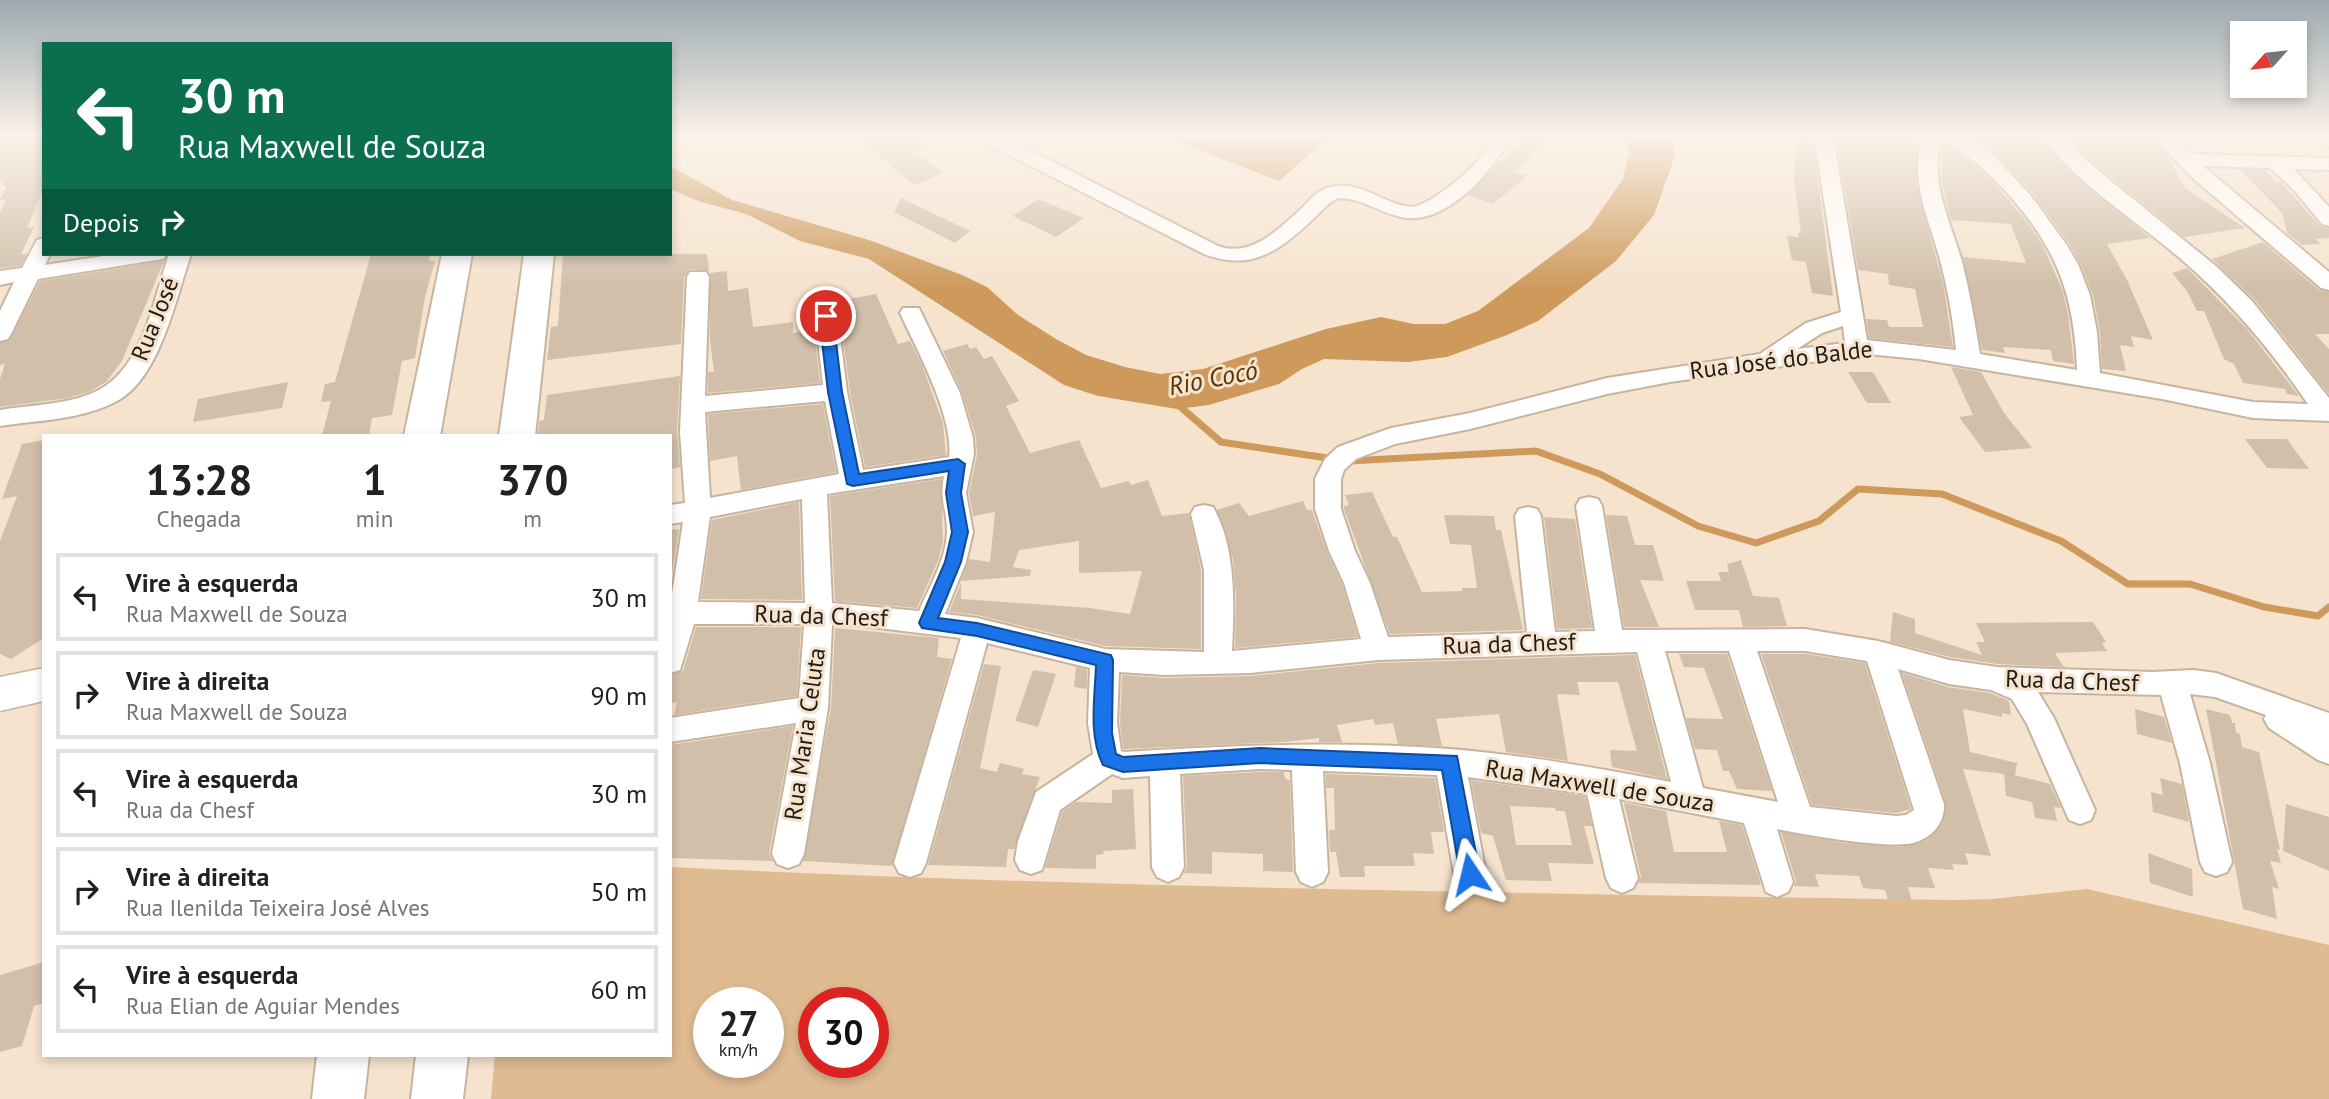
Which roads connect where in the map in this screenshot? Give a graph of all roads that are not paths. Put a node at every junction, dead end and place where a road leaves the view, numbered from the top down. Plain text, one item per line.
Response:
1 (1086, 186) edge
2 (1458, 186) edge
3 (1832, 186) edge
4 (1928, 186) edge
5 (2011, 186) edge
6 (2104, 186) edge
7 (2220, 186) edge
8 (2301, 186) edge
9 (2329, 220) edge
10 (42, 249) edge
11 (144, 256) edge
12 (179, 256) edge
13 (460, 257) edge
14 (532, 258) edge
15 (2319, 262) edge
16 (31, 274) junction
17 (698, 277) dead end
18 (0, 278) edge
19 (2329, 283) edge
20 (824, 296) dead end
21 (911, 313) dead end
22 (1852, 316) junction
23 (0, 334) edge
24 (1857, 348) junction
25 (1969, 360) junction
26 (1763, 361) junction
27 (2089, 380) junction
28 (835, 392) junction
29 (693, 405) junction
30 (2328, 413) edge
31 (0, 418) edge
32 (422, 434) edge
33 (517, 434) edge
34 (958, 464) junction
35 (853, 480) junction
36 (814, 487) junction
37 (1589, 506) dead end
38 (698, 510) junction
39 (1204, 514) dead end
40 (672, 515) edge
41 (1528, 516) dead end
42 (683, 613) junction
43 (819, 613) junction
44 (928, 623) junction
45 (977, 629) junction
46 (1648, 640) junction
47 (1739, 640) junction
48 (1610, 641) junction
49 (1542, 643) junction
50 (1378, 649) junction
51 (1878, 652) junction
52 (672, 654) edge
53 (1105, 660) junction
54 (1217, 662) junction
55 (1997, 679) junction
56 (2172, 682) junction
57 (42, 684) edge
58 (2234, 689) junction
59 (0, 694) edge
60 (813, 708) junction
61 (2329, 725) edge
62 (672, 730) edge
63 (2329, 751) edge
64 (1307, 758) junction
65 (1109, 760) junction
66 (1450, 762) junction
67 (1165, 763) junction
68 (1600, 782) junction
69 (1691, 799) junction
70 (2080, 810) dead end
71 (1756, 813) junction
72 (1800, 820) junction
73 (788, 854) dead end
74 (1031, 860) dead end
75 (2216, 862) dead end
76 (910, 863) dead end
77 (1168, 867) dead end
78 (1312, 872) dead end
79 (1470, 874) dead end
80 (1622, 878) dead end
81 (1777, 882) dead end
82 (343, 1057) edge
83 (442, 1057) edge
84 (338, 1099) edge
85 (437, 1099) edge

1 - 2 street
3 - 22 street
4 - 25 street
5 - 27 street
6 - 30 street
7 - 15 street
8 - 9 street
10 - 16 street
11 - 16 street
12 - 31 street, Rua José
13 - 32 main road
14 - 33 main road
15 - 19 street
16 - 18 street
16 - 23 street
17 - 29 street
20 - 28 street
21 - 34 street
22 - 24 street
22 - 26 street
24 - 25 street, Rua José do Balde
24 - 26 street, Rua José do Balde
25 - 27 street, Rua José do Balde
26 - 50 street, Rua José do Balde
27 - 30 street, Rua José do Balde
28 - 29 street
28 - 35 street
29 - 38 street
34 - 35 street
34 - 44 street
35 - 36 street
36 - 38 street
36 - 43 street, Rua Maria Celuta
37 - 48 street
38 - 40 street
38 - 42 street
39 - 54 street
41 - 49 street
42 - 43 street, Rua da Chesf
42 - 52 street
43 - 44 street, Rua da Chesf
43 - 60 street, Rua Maria Celuta
44 - 45 street, Rua da Chesf
45 - 53 street, Rua da Chesf
45 - 76 street
46 - 47 street, Rua da Chesf
46 - 48 street, Rua da Chesf
46 - 69 street
47 - 51 street, Rua da Chesf
47 - 72 street
48 - 49 street, Rua da Chesf
49 - 50 street, Rua da Chesf
50 - 54 street, Rua da Chesf
51 - 55 street, Rua da Chesf
51 - 72 street, Rua Maxwell de Souza
53 - 54 street, Rua da Chesf
53 - 65 street
55 - 56 street, Rua da Chesf
55 - 70 street
56 - 58 street, Rua da Chesf
56 - 75 street
57 - 59 street
58 - 61 street, Rua da Chesf
58 - 63 street
60 - 62 street
60 - 73 street, Rua Maria Celuta
64 - 66 street, Rua Maxwell de Souza
64 - 67 street, Rua Maxwell de Souza
64 - 78 street
65 - 67 street, Rua Maxwell de Souza
65 - 74 street
66 - 68 street, Rua Maxwell de Souza
66 - 79 street
67 - 77 street
68 - 69 street, Rua Maxwell de Souza
68 - 80 street
69 - 71 street, Rua Maxwell de Souza
71 - 72 street, Rua Maxwell de Souza
71 - 81 street
82 - 84 main road
83 - 85 main road

